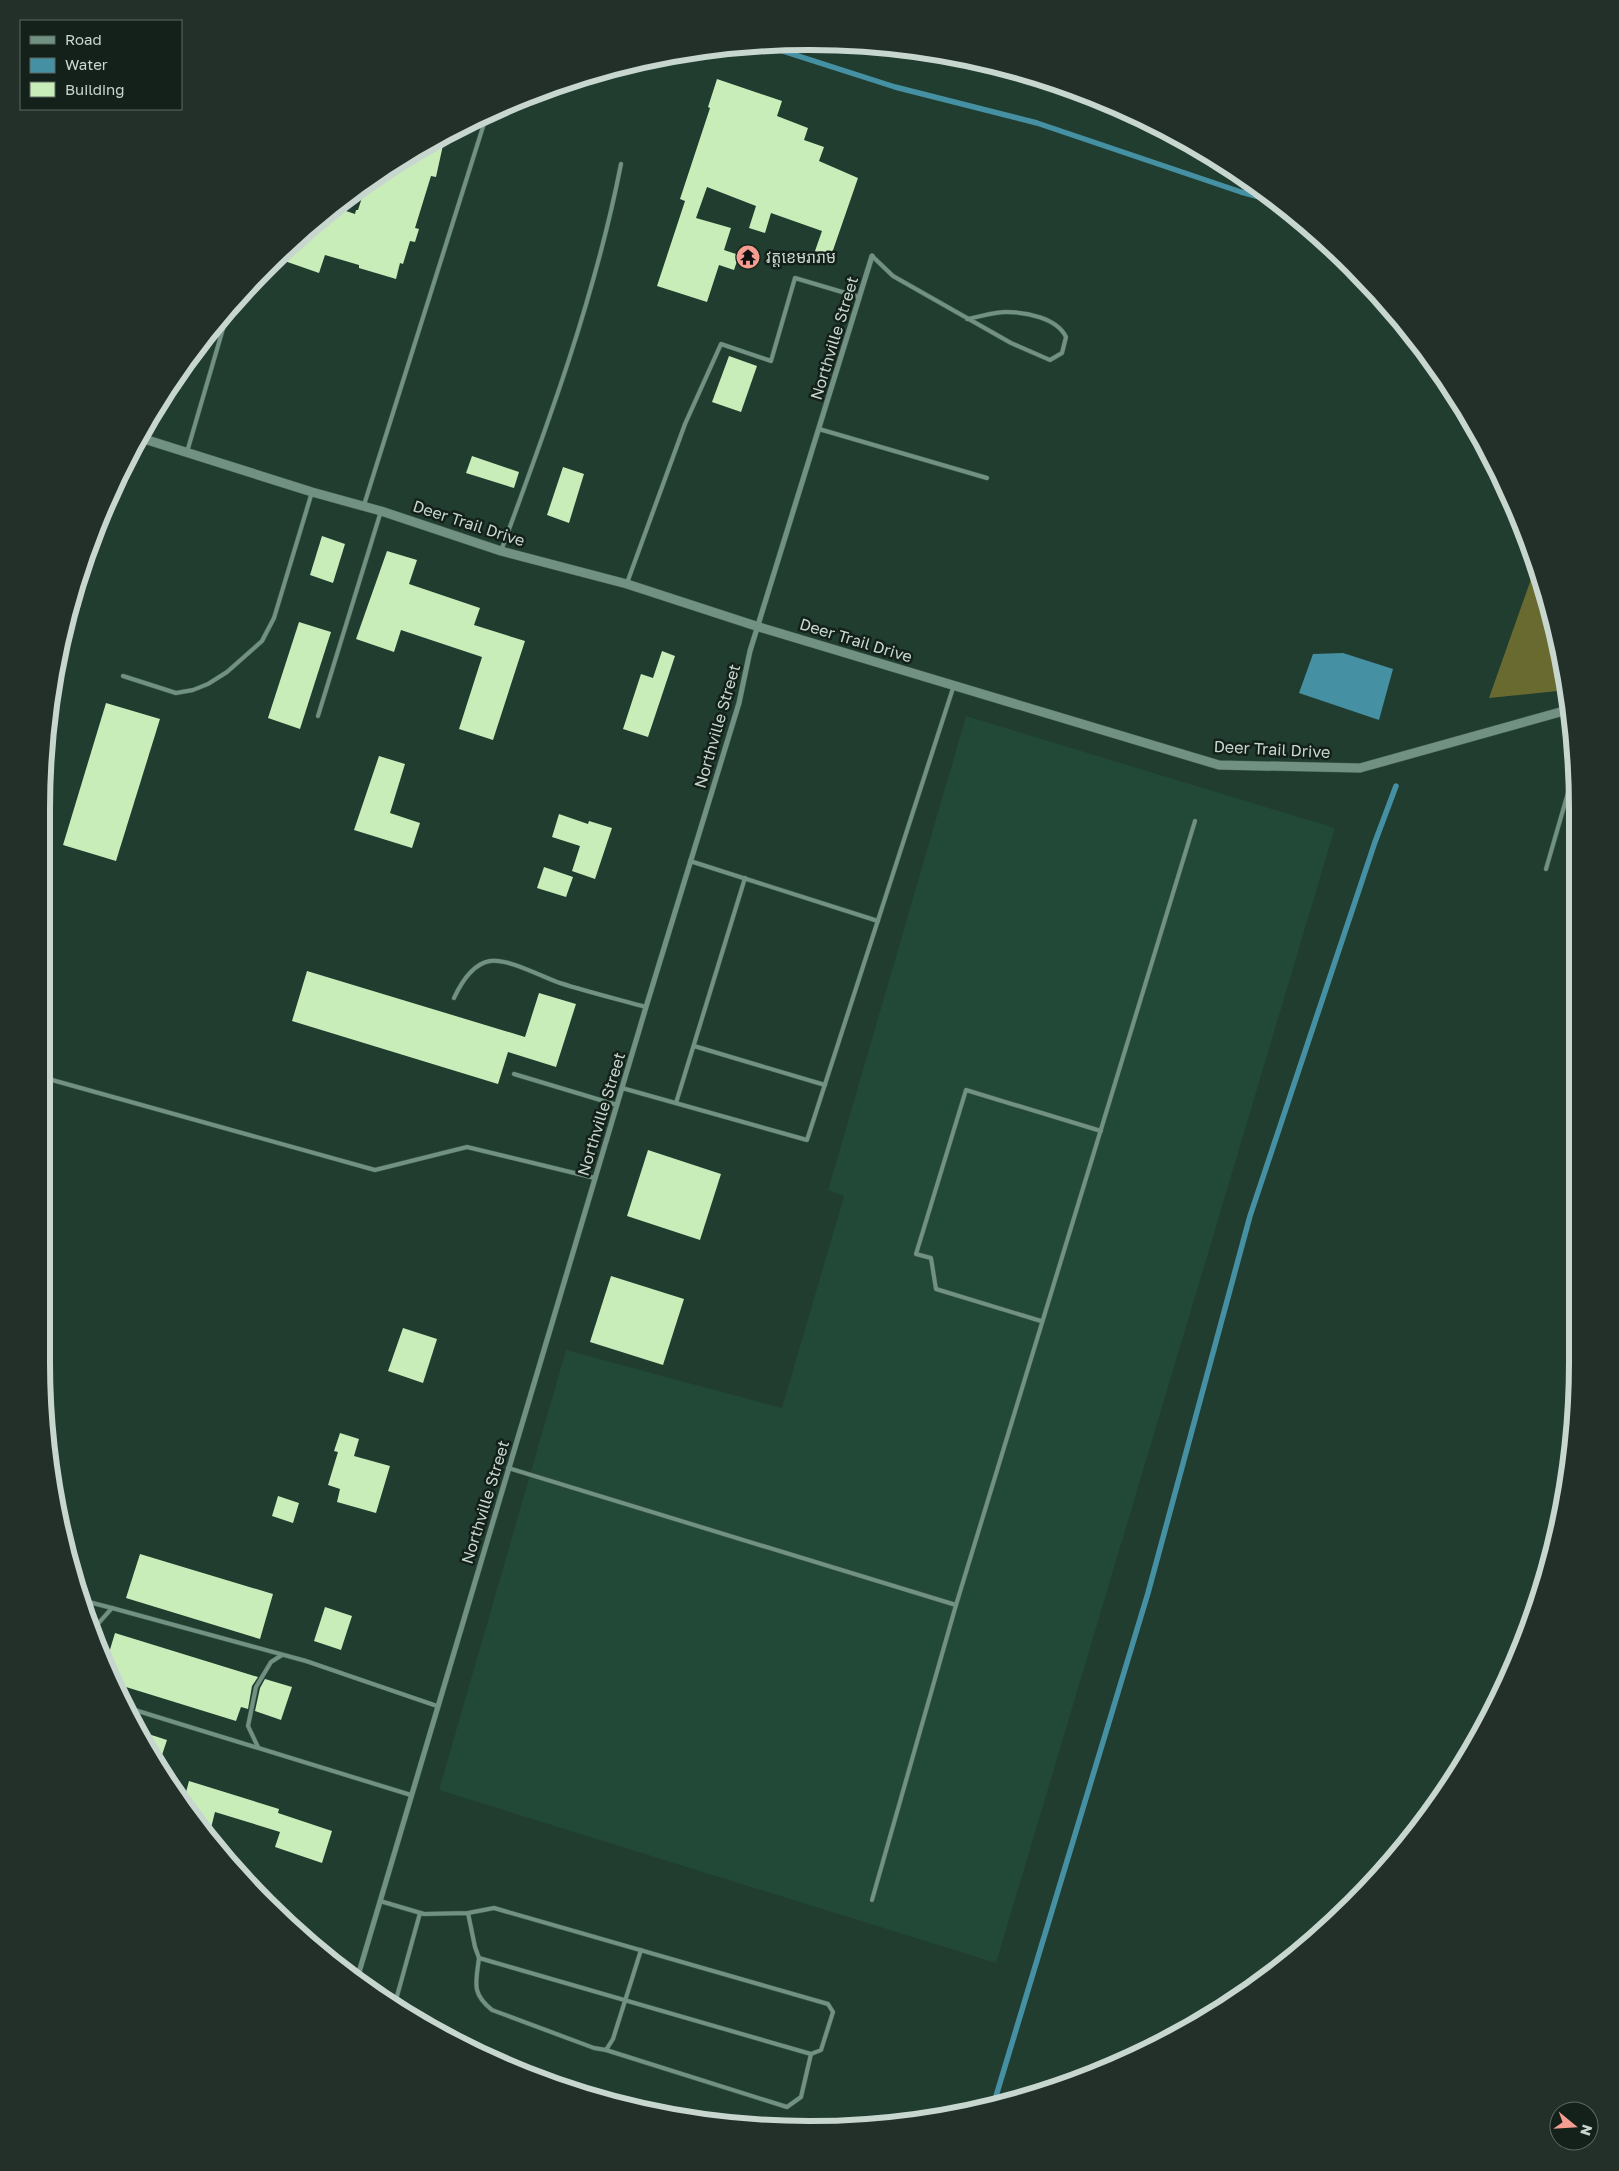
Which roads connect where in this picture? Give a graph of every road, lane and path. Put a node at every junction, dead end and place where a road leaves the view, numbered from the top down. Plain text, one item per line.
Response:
1 (484, 124) edge
2 (620, 164) dead end
3 (872, 256) joint
4 (859, 297) junction
5 (967, 319) junction
6 (224, 327) edge
7 (820, 429) junction
8 (147, 440) edge
9 (187, 452) junction
10 (987, 478) dead end
11 (312, 492) junction
12 (364, 506) junction
13 (381, 511) junction
14 (502, 551) junction
15 (627, 584) junction
16 (759, 627) junction
17 (123, 676) dead end
18 (954, 685) junction
19 (1563, 711) edge
20 (318, 716) dead end
21 (1568, 792) edge
22 (1195, 821) dead end
23 (690, 861) junction
24 (1546, 869) dead end
25 (745, 878) junction
26 (878, 920) junction
27 (454, 998) dead end
28 (646, 1008) junction
29 (694, 1046) junction
30 (514, 1074) dead end
31 (50, 1079) edge
32 (825, 1085) junction
33 (622, 1088) junction
34 (676, 1103) junction
35 (617, 1105) junction
36 (1101, 1130) junction
37 (595, 1178) junction
38 (1041, 1321) junction
39 (508, 1468) junction
40 (89, 1602) edge
41 (956, 1605) junction
42 (112, 1608) junction
43 (97, 1625) edge
44 (282, 1655) junction
45 (438, 1706) junction
46 (135, 1710) edge
47 (258, 1748) junction
48 (411, 1795) junction
49 (872, 1900) dead end
50 (380, 1902) junction
51 (420, 1913) junction
52 (468, 1913) junction
53 (641, 1950) junction
54 (479, 1958) junction
55 (359, 1972) edge
56 (396, 1998) edge
57 (625, 2000) junction
58 (606, 2050) junction
59 (811, 2054) junction

1 - 12 lane
2 - 14 lane
3 - 4 street, Northville Street
3 - 5 lane
4 - 7 street, Northville Street
4 - 15 lane
5 - 5 lane
6 - 9 lane
7 - 10 lane
7 - 16 street, Northville Street
8 - 9 street, Deer Trail Drive
9 - 11 street, Deer Trail Drive
11 - 12 street, Deer Trail Drive
11 - 17 lane
12 - 13 street, Deer Trail Drive
13 - 14 street, Deer Trail Drive
13 - 20 lane
14 - 15 street, Deer Trail Drive
15 - 16 street, Deer Trail Drive
16 - 18 street, Deer Trail Drive
16 - 23 street, Northville Street
18 - 19 street, Deer Trail Drive
18 - 26 lane
21 - 24 lane
22 - 36 lane
23 - 25 lane
23 - 28 street, Northville Street
25 - 26 lane
25 - 29 lane
26 - 32 lane
27 - 28 lane
28 - 33 street, Northville Street
29 - 32 lane
29 - 34 lane
30 - 35 lane
31 - 37 lane
32 - 34 lane
33 - 34 lane
33 - 35 street, Northville Street
35 - 37 street, Northville Street
36 - 38 lane
36 - 38 lane
37 - 39 street, Northville Street
38 - 41 lane
39 - 41 lane
39 - 45 street, Northville Street
40 - 42 lane
41 - 49 lane
42 - 43 lane
42 - 44 lane
44 - 45 lane
44 - 47 lane
45 - 48 street, Northville Street
46 - 47 lane
47 - 48 lane
48 - 50 street, Northville Street
50 - 51 lane
50 - 55 street, Northville Street
51 - 52 lane
51 - 56 lane
52 - 53 lane
52 - 54 lane
53 - 57 lane
53 - 59 lane
54 - 57 lane
54 - 58 lane
57 - 58 lane
57 - 59 lane
58 - 59 lane

